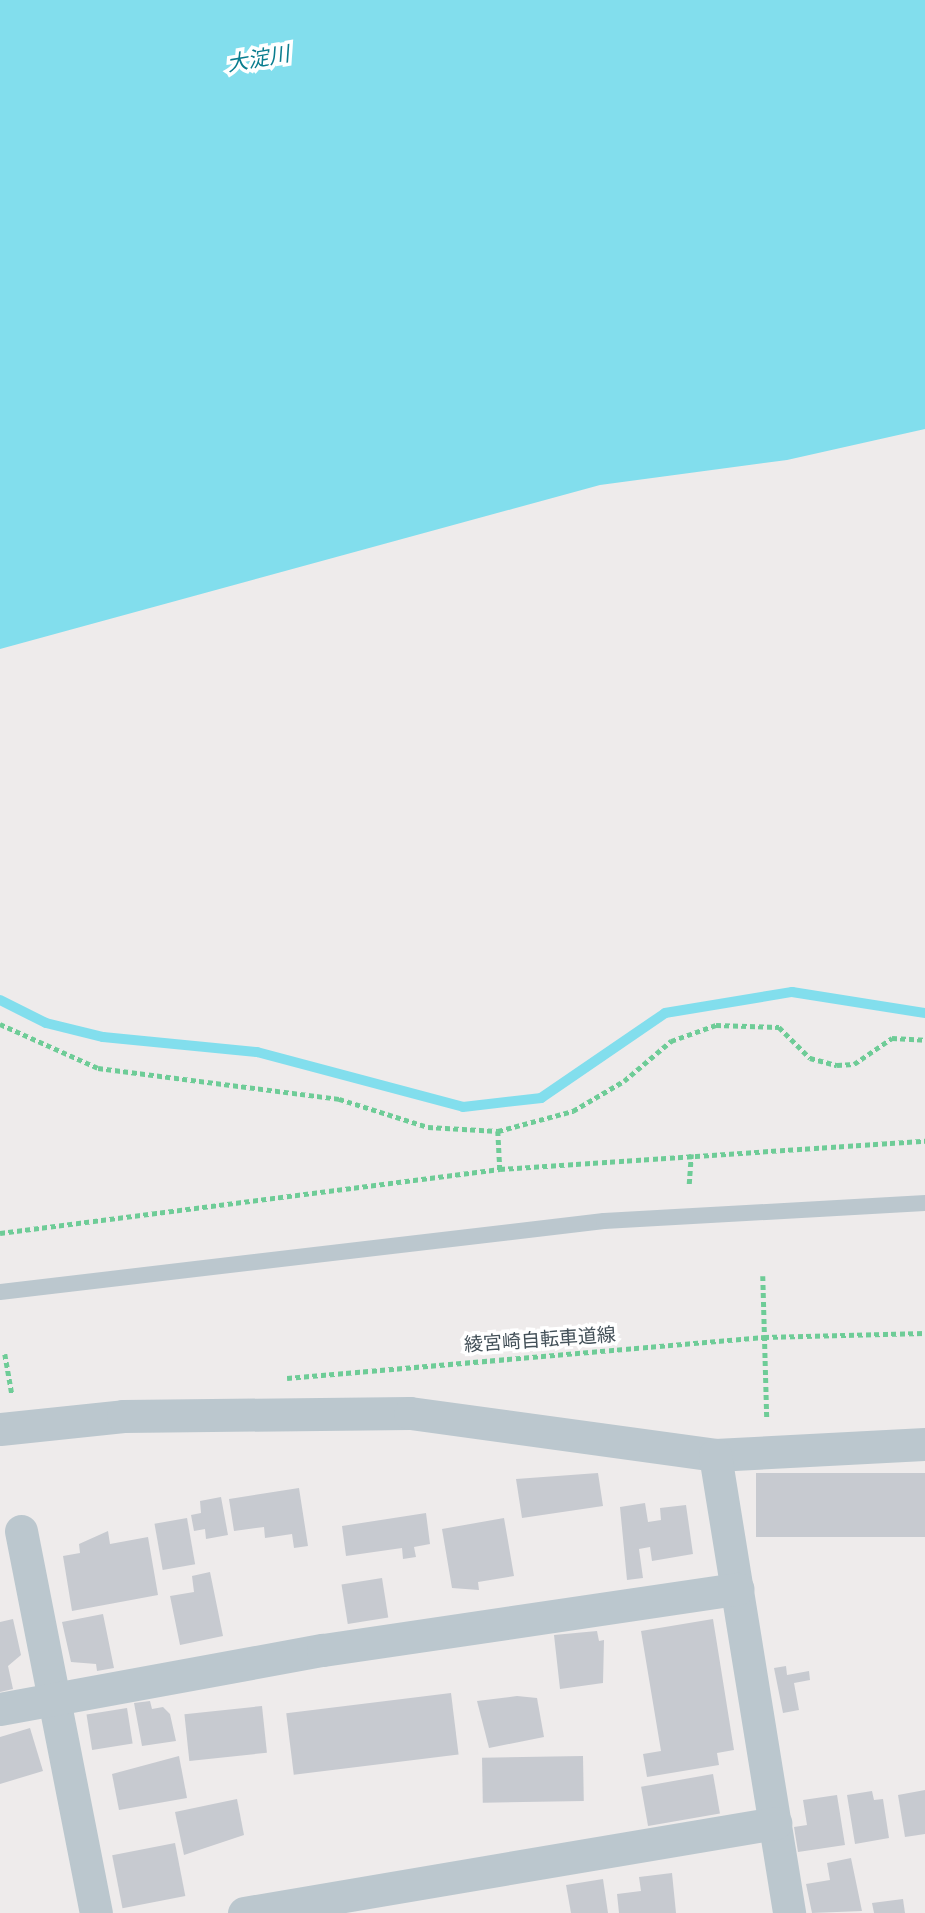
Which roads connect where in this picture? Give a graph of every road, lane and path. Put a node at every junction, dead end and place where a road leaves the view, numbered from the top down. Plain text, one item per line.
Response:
1 (0, 1024) edge
2 (925, 1040) edge
3 (498, 1131) junction
4 (925, 1141) edge
5 (691, 1154) junction
6 (500, 1170) junction
7 (689, 1184) dead end
8 (925, 1203) edge
9 (0, 1233) edge
10 (763, 1276) dead end
11 (0, 1292) edge
12 (925, 1333) edge
13 (764, 1337) junction
14 (5, 1354) dead end
15 (284, 1379) dead end
16 (7, 1416) edge
17 (925, 1444) edge
18 (768, 1448) junction
19 (715, 1455) junction
20 (22, 1531) dead end
21 (738, 1589) junction
22 (56, 1698) junction
23 (0, 1709) edge
24 (775, 1823) junction
25 (96, 1913) edge
26 (244, 1913) edge
27 (789, 1913) edge

1 - 3 path
2 - 3 path
3 - 6 path
4 - 5 path
5 - 6 path
5 - 7 path
6 - 9 path
8 - 11 lane
10 - 13 path
12 - 13 path, 綾宮崎自転車道線
13 - 15 path, 綾宮崎自転車道線
13 - 18 path
14 - 16 path
16 - 19 street
17 - 18 street
18 - 19 street
19 - 21 street
20 - 22 street
21 - 22 street
21 - 24 street
22 - 23 street
22 - 25 street
24 - 26 street
24 - 27 street

